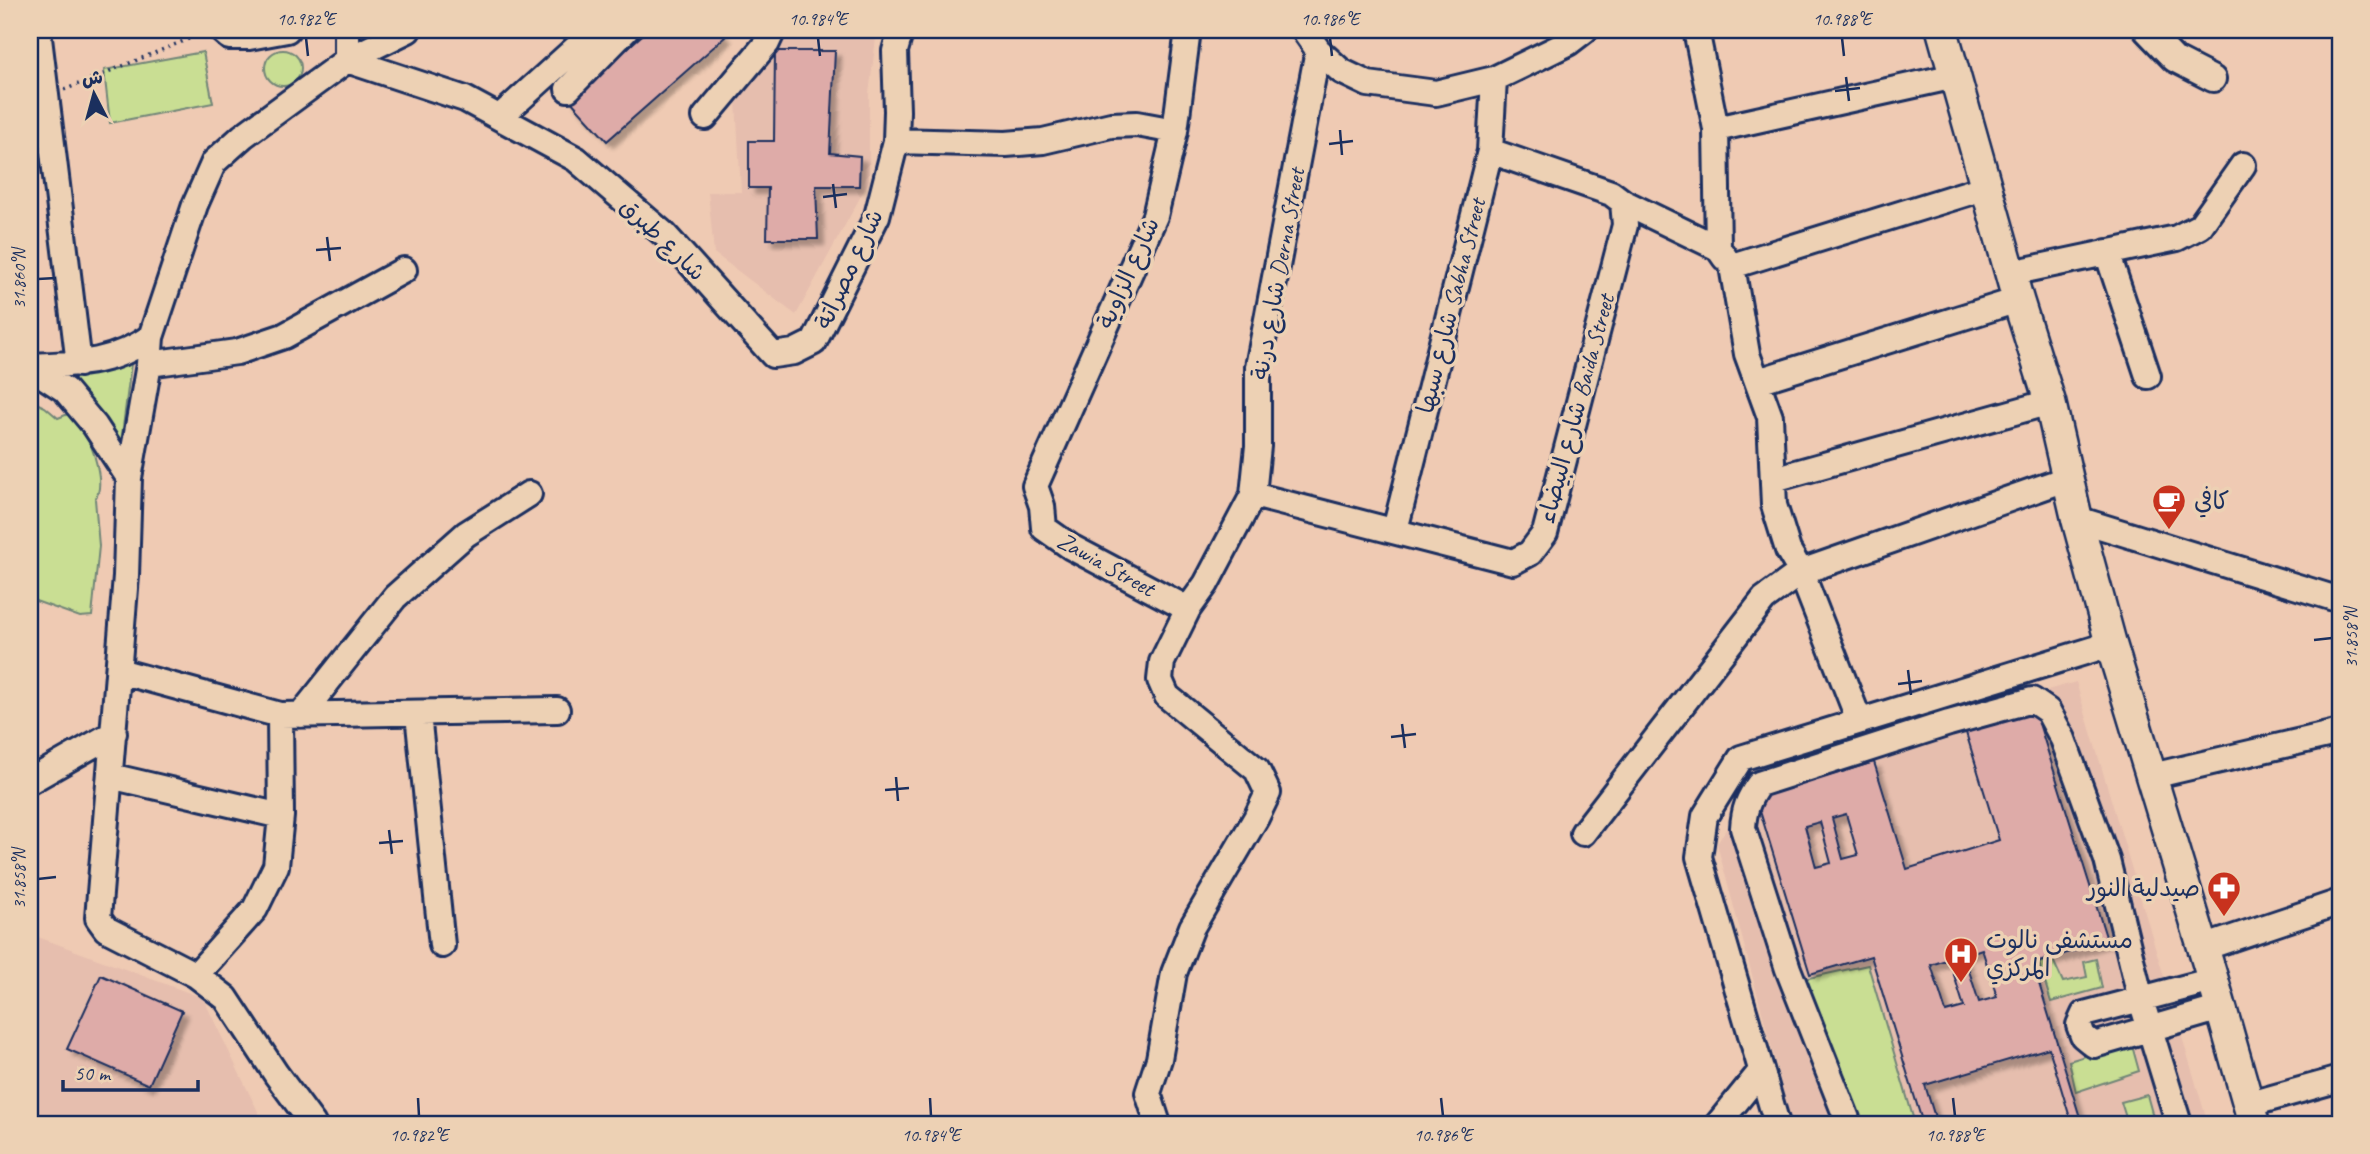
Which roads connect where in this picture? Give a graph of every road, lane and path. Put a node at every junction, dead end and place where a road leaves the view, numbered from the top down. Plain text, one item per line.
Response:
1 (38, 30) edge
2 (211, 30) edge
3 (221, 30) edge
4 (287, 30) edge
5 (347, 30) edge
6 (408, 30) edge
7 (596, 30) edge
8 (626, 30) edge
9 (773, 30) edge
10 (901, 30) edge
11 (1188, 30) edge
12 (1304, 30) edge
13 (1585, 30) edge
14 (1696, 30) edge
15 (1942, 30) edge
16 (2146, 30) edge
17 (1318, 50) junction
18 (347, 60) junction
19 (1955, 76) junction
20 (1494, 79) junction
21 (2213, 79) dead end
22 (568, 89) dead end
23 (46, 97) junction
24 (500, 117) junction
25 (705, 117) dead end
26 (1716, 130) junction
27 (1175, 131) junction
28 (895, 141) junction
29 (41, 144) edge
30 (1490, 151) junction
31 (2243, 165) dead end
32 (1987, 187) junction
33 (1623, 202) junction
34 (2107, 252) junction
35 (1725, 257) junction
36 (404, 270) dead end
37 (2015, 286) junction
38 (151, 337) junction
39 (814, 341) joint
40 (79, 364) junction
41 (149, 364) junction
42 (30, 367) edge
43 (2148, 376) dead end
44 (1758, 382) junction
45 (2050, 402) junction
46 (129, 478) junction
47 (2069, 478) junction
48 (1774, 479) junction
49 (529, 494) dead end
50 (1253, 495) junction
51 (1042, 506) joint
52 (2077, 519) junction
53 (1395, 530) junction
54 (1801, 572) junction
55 (2340, 600) edge
56 (1188, 609) junction
57 (2111, 644) junction
58 (119, 671) junction
59 (556, 710) dead end
60 (418, 714) junction
61 (291, 715) junction
62 (1859, 720) junction
63 (2340, 732) edge
64 (114, 733) junction
65 (110, 776) junction
66 (2152, 776) junction
67 (30, 781) edge
68 (281, 816) junction
69 (1583, 833) dead end
70 (2340, 902) edge
71 (442, 945) dead end
72 (2203, 948) junction
73 (196, 975) junction
74 (2217, 994) junction
75 (2141, 999) junction
76 (2149, 1027) junction
77 (1761, 1071) junction
78 (2340, 1079) edge
79 (2251, 1115) edge
80 (313, 1124) edge
81 (1158, 1124) edge
82 (1718, 1124) edge
83 (1777, 1124) edge
84 (1849, 1124) edge
85 (2179, 1124) edge

1 - 23 street
2 - 23 path
3 - 4 street
5 - 18 street
6 - 18 street
7 - 24 street
8 - 22 street
9 - 25 street
10 - 28 street, شارع مصراتة
11 - 27 street, شارع الزاوية
12 - 17 street
13 - 20 street
14 - 26 street
15 - 19 main road
16 - 21 street
17 - 20 street
17 - 50 street, شارع درنة Derna Street
18 - 24 street
18 - 38 street
19 - 26 street
19 - 32 main road
20 - 30 street, شارع سبها Sabha Street
23 - 29 street
24 - 39 street, شارع طبرق
26 - 35 street
27 - 28 street
27 - 51 street, شارع الزاوية
28 - 39 street, شارع مصراتة
29 - 40 street
30 - 33 street
30 - 53 street, شارع سبها Sabha Street
31 - 34 street
32 - 35 street
32 - 37 main road
33 - 35 street
33 - 53 street, شارع البيضاء Baida Street
34 - 37 street
34 - 43 street
35 - 44 street
36 - 41 street
37 - 44 street
37 - 45 main road
38 - 40 street
38 - 41 street
40 - 42 street
41 - 46 street
42 - 46 street
44 - 48 street
45 - 47 main road
45 - 48 street
46 - 58 street
47 - 52 main road
47 - 54 street
48 - 54 street
49 - 61 street
50 - 53 street, شارع البيضاء Baida Street
50 - 56 street, شارع درنة Derna Street
51 - 56 street, Zawia Street
52 - 55 street
52 - 57 main road
54 - 62 street
54 - 69 street
56 - 81 street, شارع درنة Derna Street
57 - 62 street
57 - 66 main road
58 - 61 street
58 - 64 street
59 - 60 street
60 - 61 street
60 - 71 street
61 - 68 street
62 - 77 street
63 - 66 street
64 - 65 street
64 - 67 street
65 - 68 street
65 - 73 street
66 - 72 main road
68 - 73 street
70 - 72 street
72 - 74 main road
73 - 80 street
74 - 75 street
74 - 76 street
74 - 79 main road
75 - 76 street
75 - 76 street
75 - 84 street
76 - 85 street
77 - 82 street
77 - 83 street
78 - 79 street

